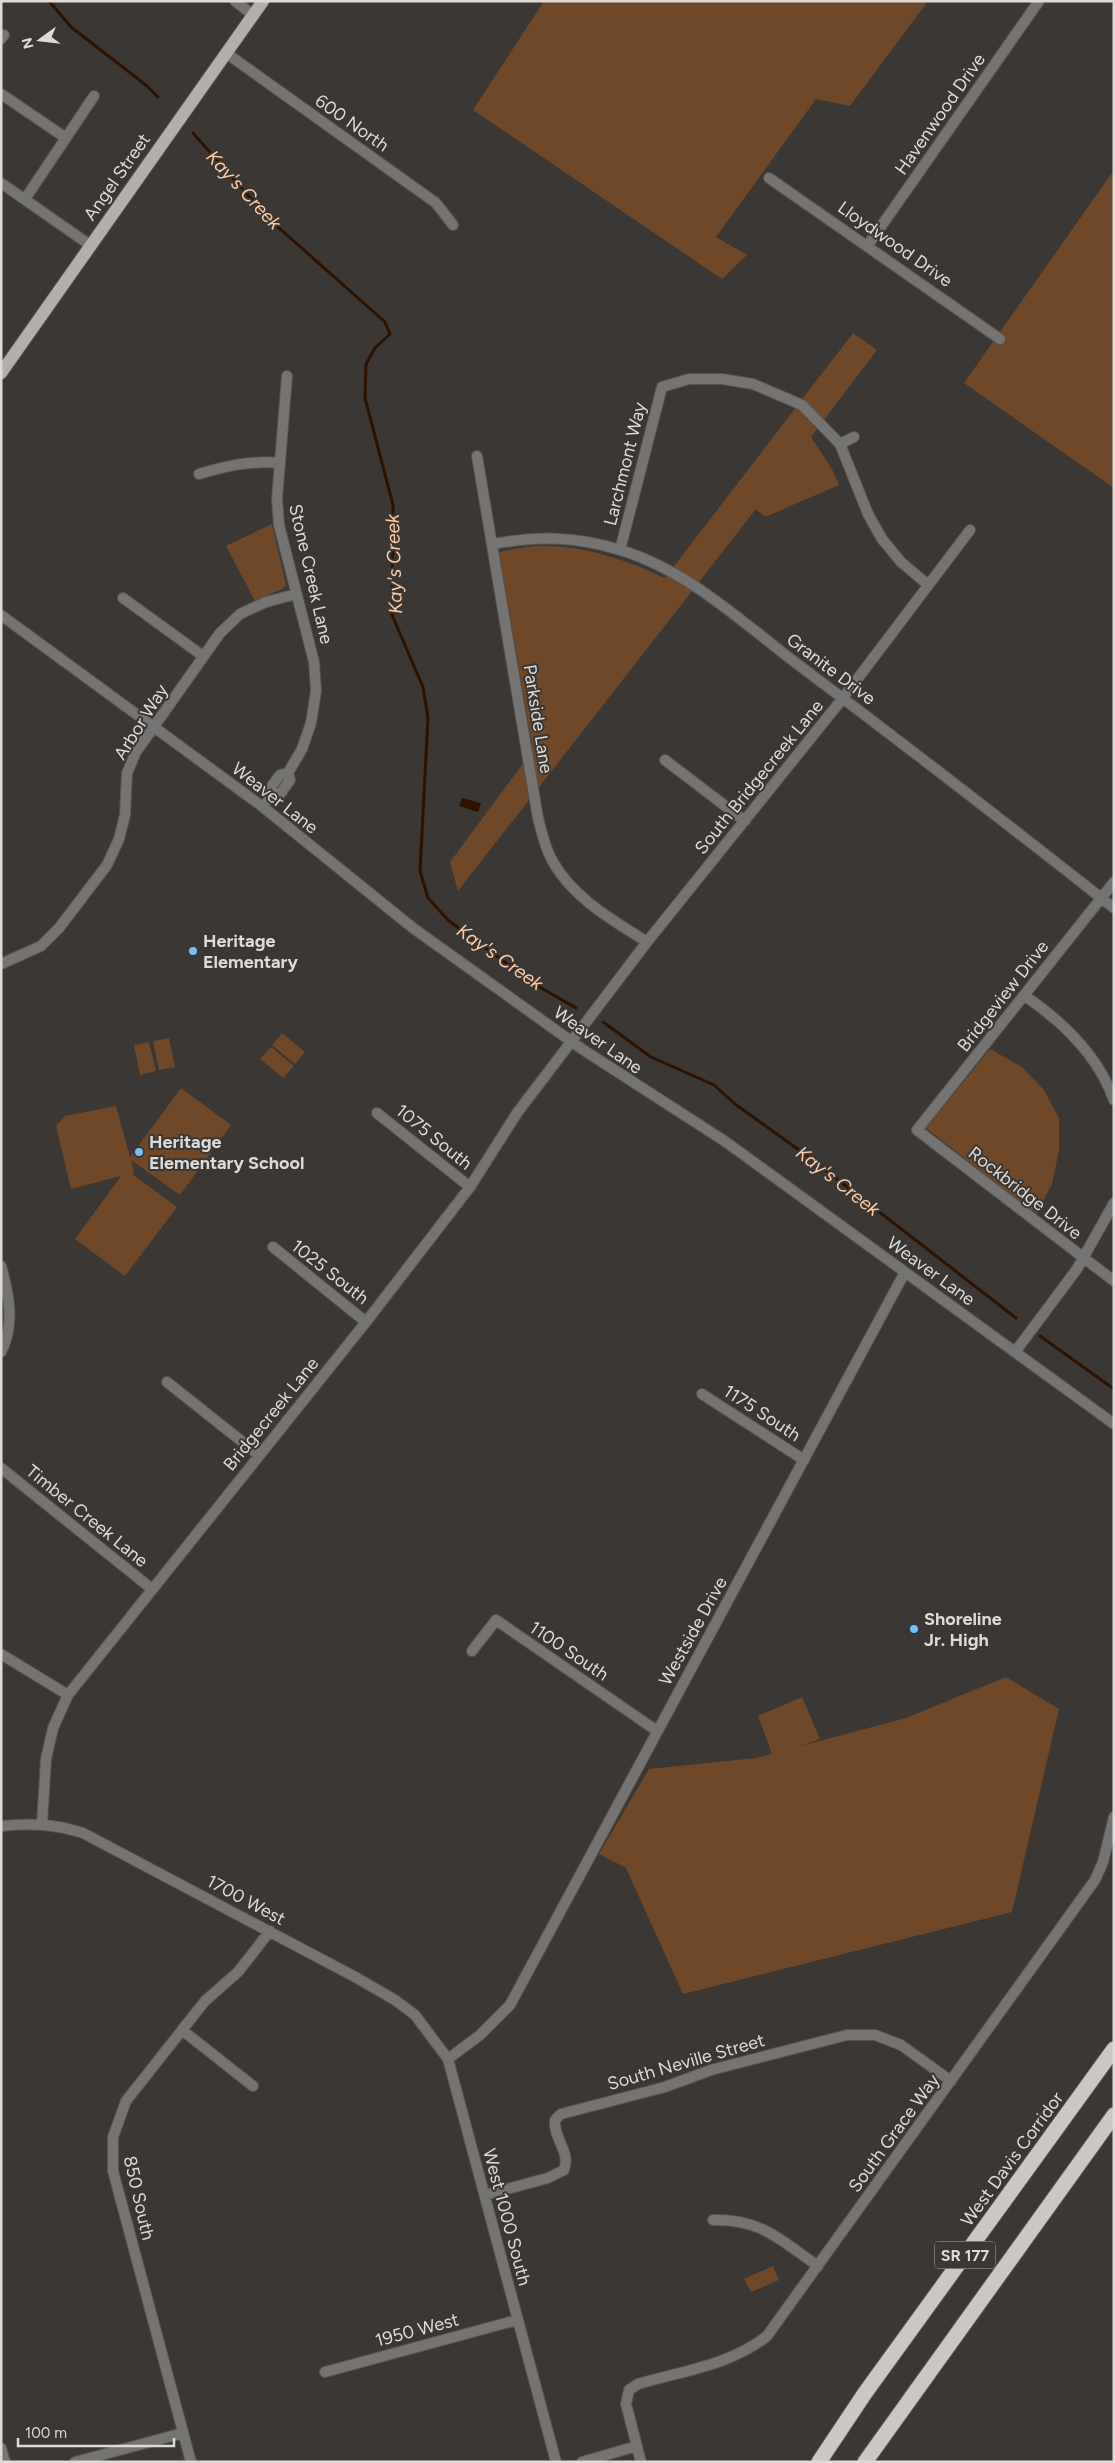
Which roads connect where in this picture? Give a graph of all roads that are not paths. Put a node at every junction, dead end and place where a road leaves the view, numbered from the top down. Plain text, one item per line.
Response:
1 (235, 1) edge
2 (262, 1) edge
3 (1039, 1) edge
4 (253, 15) junction
5 (226, 54) junction
6 (1, 94) edge
7 (94, 96) dead end
8 (66, 138) junction
9 (769, 178) dead end
10 (1, 182) edge
11 (25, 199) junction
12 (453, 225) dead end
13 (90, 245) junction
14 (868, 245) junction
15 (1000, 339) dead end
16 (1, 373) edge
17 (286, 376) dead end
18 (854, 437) dead end
19 (840, 444) junction
20 (477, 456) dead end
21 (280, 463) junction
22 (199, 474) dead end
23 (970, 530) dead end
24 (493, 544) junction
25 (620, 550) junction
26 (927, 584) junction
27 (296, 594) junction
28 (123, 598) dead end
29 (1, 615) edge
30 (203, 656) junction
31 (843, 698) junction
32 (154, 727) junction
33 (665, 760) dead end
34 (263, 807) junction
35 (745, 820) junction
36 (1114, 882) edge
37 (1101, 898) junction
38 (1114, 908) edge
39 (647, 942) junction
40 (1, 964) edge
41 (1025, 996) junction
42 (572, 1042) junction
43 (1114, 1100) edge
44 (377, 1113) dead end
45 (917, 1130) joint
46 (470, 1187) junction
47 (1114, 1203) edge
48 (272, 1247) dead end
49 (1083, 1259) junction
50 (1, 1266) edge
51 (905, 1272) junction
52 (1114, 1281) edge
53 (366, 1322) junction
54 (1, 1352) edge
55 (1015, 1352) junction
56 (167, 1382) dead end
57 (702, 1394) dead end
58 (1114, 1424) edge
59 (259, 1455) junction
60 (804, 1460) junction
61 (1, 1468) edge
62 (152, 1589) junction
63 (472, 1651) dead end
64 (1, 1654) edge
65 (68, 1695) junction
66 (657, 1731) junction
67 (1114, 1817) edge
68 (42, 1824) junction
69 (1, 1826) edge
70 (270, 1931) junction
71 (182, 2030) junction
72 (1114, 2049) edge
73 (448, 2059) junction
74 (951, 2081) junction
75 (253, 2086) dead end
76 (1114, 2115) edge
77 (485, 2195) junction
78 (712, 2220) dead end
79 (818, 2266) junction
80 (517, 2320) junction
81 (325, 2372) dead end
82 (183, 2432) junction
83 (637, 2446) junction
84 (1, 2448) edge
85 (5, 2462) edge
86 (75, 2462) edge
87 (191, 2462) edge
88 (556, 2462) edge
89 (582, 2462) edge
90 (641, 2462) edge
91 (819, 2462) edge
92 (866, 2462) edge

1 - 4 street
2 - 4 main road, Angel Street
3 - 14 street, Havenwood Drive
4 - 5 main road, Angel Street
5 - 12 street, 600 North
5 - 13 main road, Angel Street
6 - 8 street
7 - 8 street
8 - 11 street
9 - 14 street, Lloydwood Drive
10 - 11 street
11 - 13 street
13 - 16 main road, Angel Street
14 - 15 street, Lloydwood Drive
17 - 21 street, Stone Creek Lane
18 - 19 street
19 - 25 street, Larchmont Way
19 - 26 street
20 - 24 street, Parkside Lane
21 - 22 street
21 - 27 street, Stone Creek Lane
23 - 26 street, South Bridgecreek Lane
24 - 25 street, Granite Drive
24 - 39 street, Parkside Lane
25 - 31 street, Granite Drive
26 - 31 street, South Bridgecreek Lane
27 - 30 street, Arbor Way
27 - 34 street, Stone Creek Lane
28 - 30 street
29 - 32 street, Weaver Lane
30 - 32 street, Arbor Way
31 - 35 street, South Bridgecreek Lane
31 - 37 street, Granite Drive
32 - 34 street, Weaver Lane
32 - 40 street, Arbor Way
33 - 35 street
34 - 42 street, Weaver Lane
35 - 39 street, South Bridgecreek Lane
36 - 37 street, Bridgeview Drive
37 - 38 street, Granite Drive
37 - 41 street, Bridgeview Drive
39 - 42 street, South Bridgecreek Lane
41 - 43 street
41 - 45 street, Bridgeview Drive
42 - 46 street, Bridgecreek Lane
42 - 51 street, Weaver Lane
44 - 46 street, 1075 South
45 - 49 street, Rockbridge Drive
46 - 53 street, Bridgecreek Lane
47 - 49 street
48 - 53 street, 1025 South
49 - 52 street, Rockbridge Drive
49 - 55 street
50 - 54 street
51 - 55 street, Weaver Lane
51 - 60 street, Westside Drive
53 - 59 street, Bridgecreek Lane
55 - 58 street, Weaver Lane
56 - 59 street
57 - 60 street, 1175 South
59 - 62 street, Bridgecreek Lane
60 - 66 street, Westside Drive
61 - 62 street, Timber Creek Lane
62 - 65 street, Bridgecreek Lane
63 - 66 street, 1100 South
64 - 65 street
65 - 68 street, Bridgecreek Lane
66 - 73 street, Westside Drive
67 - 74 street, South Grace Way
68 - 69 street, 1700 West
68 - 70 street, 1700 West
70 - 71 street, 850 South
70 - 73 street, 1700 West
71 - 75 street
71 - 82 street, 850 South
72 - 91 highway, West Davis Corridor / SR 177
73 - 77 street, West 1000 South
74 - 77 street, South Neville Street
74 - 79 street, South Grace Way
76 - 92 highway, SR 177
77 - 80 street, West 1000 South
78 - 79 street
79 - 83 street, South Grace Way
80 - 81 street, 1950 West
80 - 88 street, West 1000 South
82 - 86 street
82 - 87 street, 850 South
83 - 89 street
83 - 90 street
84 - 85 street

